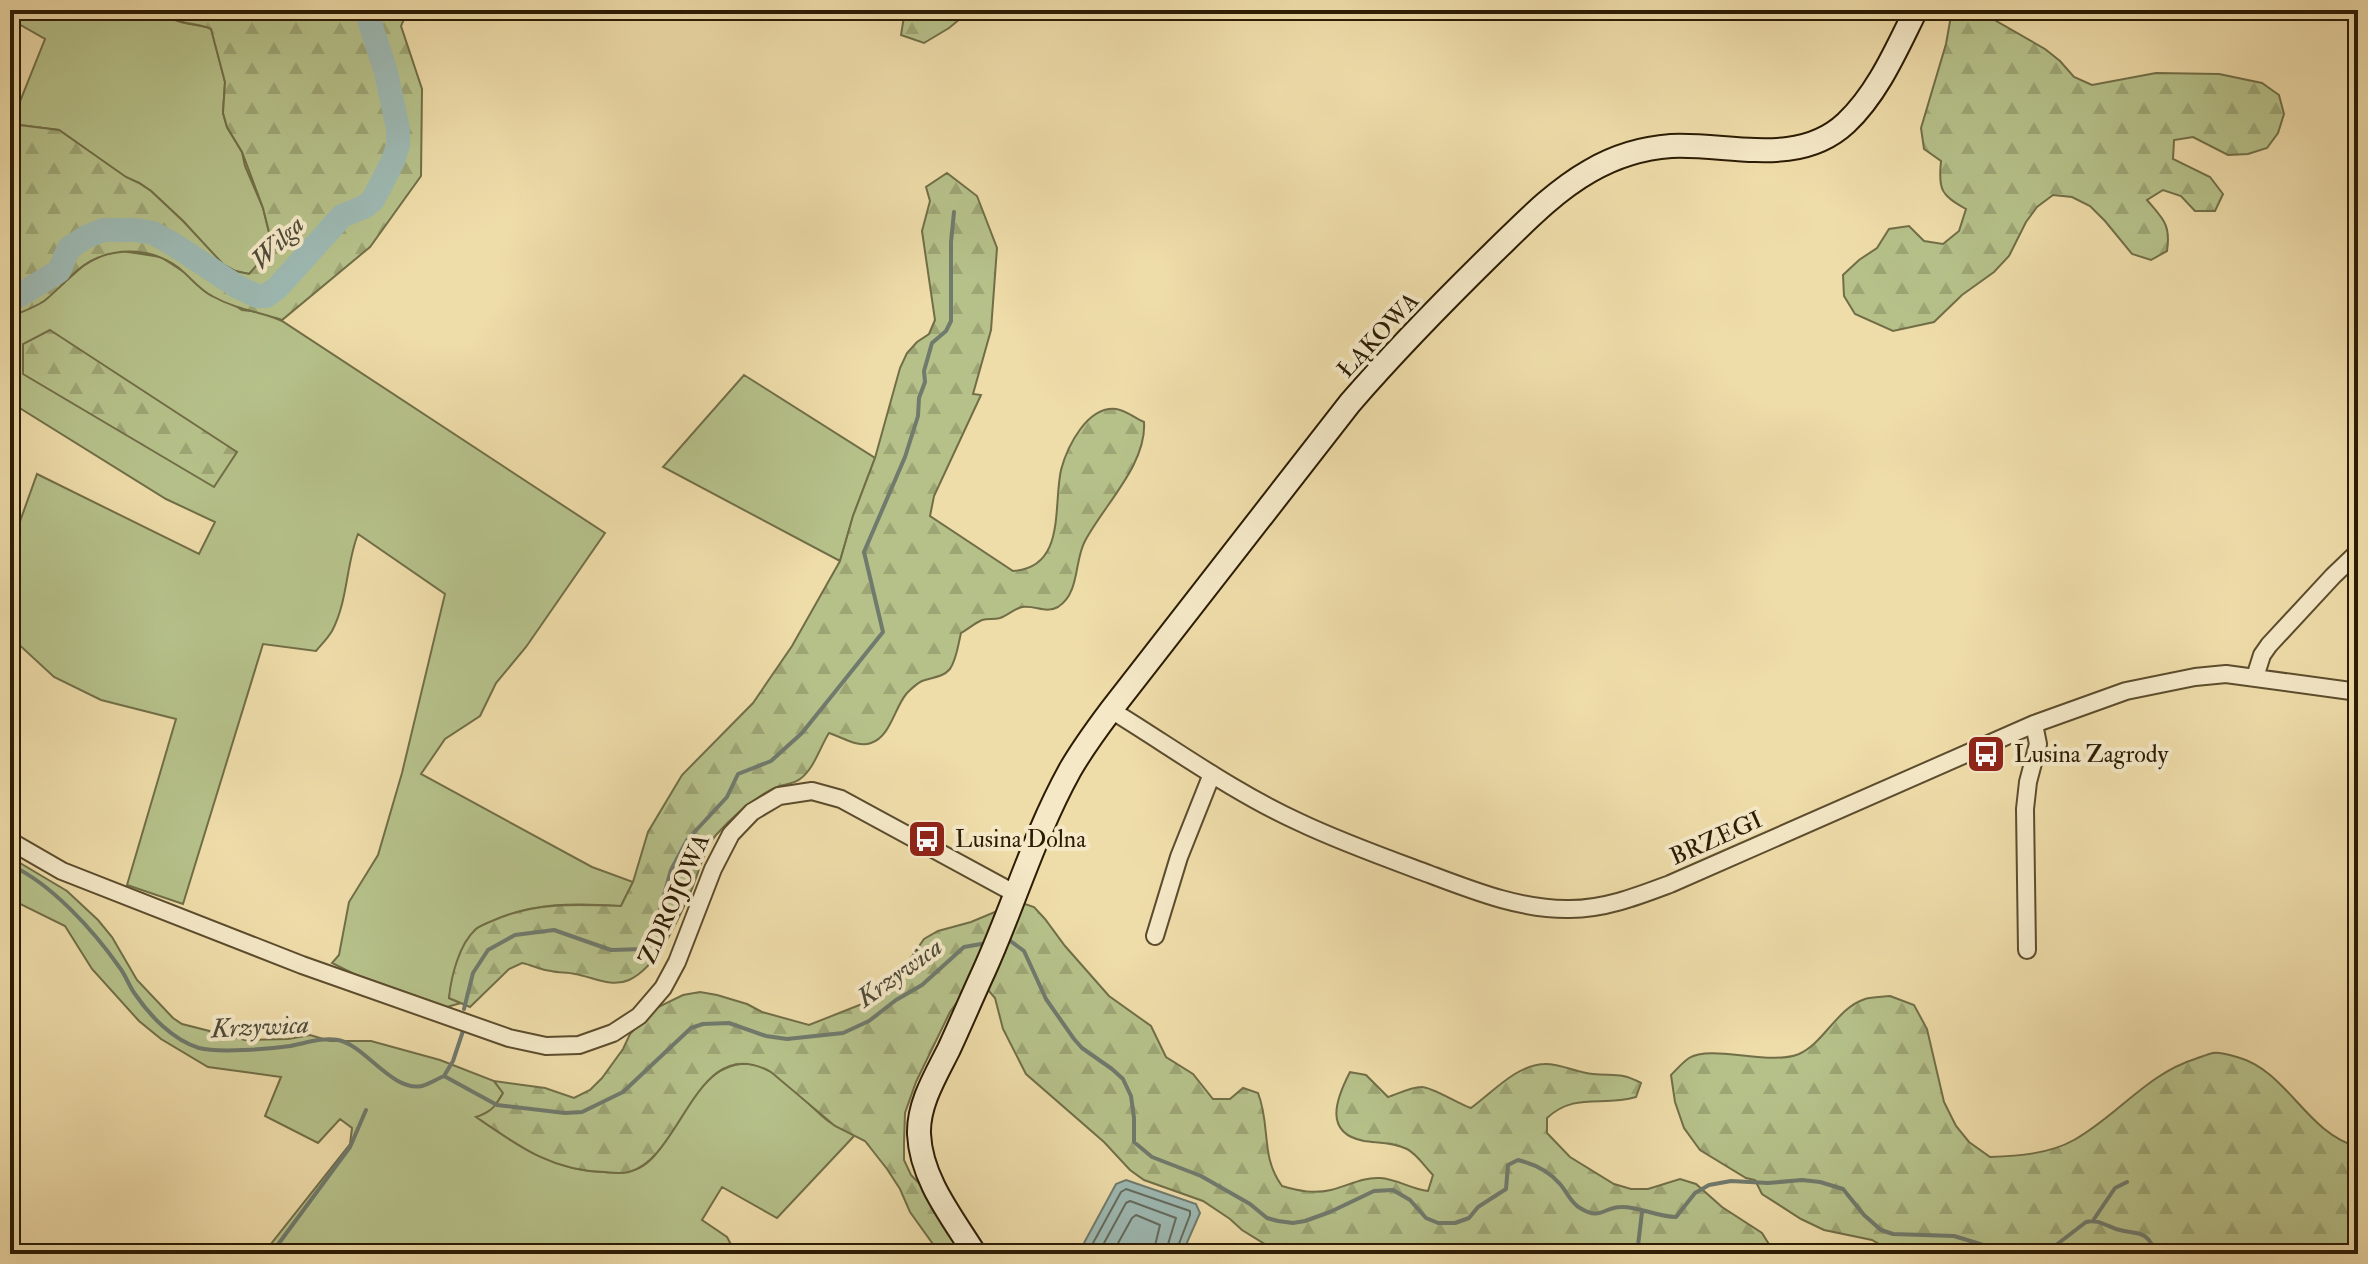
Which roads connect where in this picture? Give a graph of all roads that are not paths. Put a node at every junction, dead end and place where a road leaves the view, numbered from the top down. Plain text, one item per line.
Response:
1 (1916, 10) edge
2 (2358, 552) edge
3 (2255, 677) junction
4 (2358, 692) edge
5 (1111, 710) junction
6 (2034, 724) junction
7 (1212, 774) junction
8 (10, 841) edge
9 (1014, 893) junction
10 (1155, 936) dead end
11 (2027, 950) dead end
12 (975, 1254) edge

1 - 5 street, ŁĄKOWA
2 - 3 street
3 - 4 street, BRZEGI
3 - 6 street, BRZEGI
5 - 7 street, BRZEGI
5 - 9 street, ŁĄKOWA
6 - 7 street, BRZEGI
6 - 11 street
7 - 10 street
8 - 9 street, ZDROJOWA
9 - 12 street

